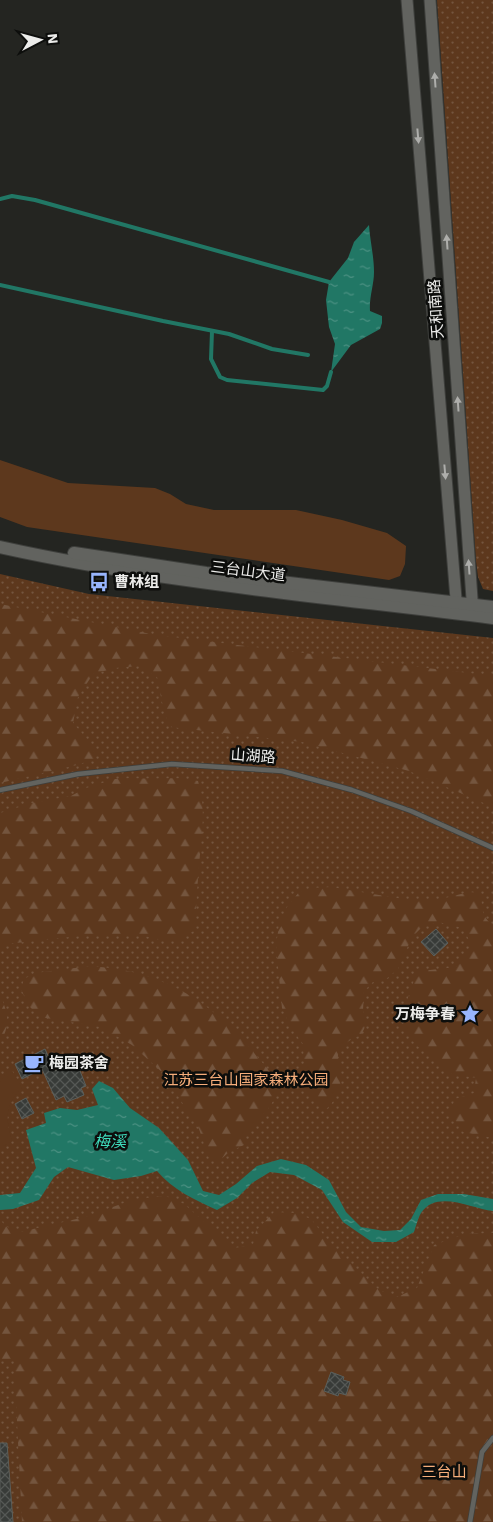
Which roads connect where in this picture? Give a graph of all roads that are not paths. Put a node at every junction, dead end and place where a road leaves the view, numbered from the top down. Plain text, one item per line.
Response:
1 (407, 0) edge
2 (430, 0) edge
3 (0, 539) edge
4 (0, 547) edge
5 (493, 607) edge
6 (456, 608) junction
7 (472, 610) junction
8 (493, 618) edge
9 (0, 790) edge
10 (493, 848) edge
11 (493, 1438) edge
12 (470, 1522) edge

1 -> 6 street, 天和南路
7 -> 2 street, 天和南路
3 - 6 main road, 三台山大道
4 - 6 main road, 三台山大道
5 - 7 main road, 三台山大道
6 - 7 main road, 三台山大道
7 - 8 main road, 三台山大道
9 - 10 lane, 山湖路
11 - 12 lane

